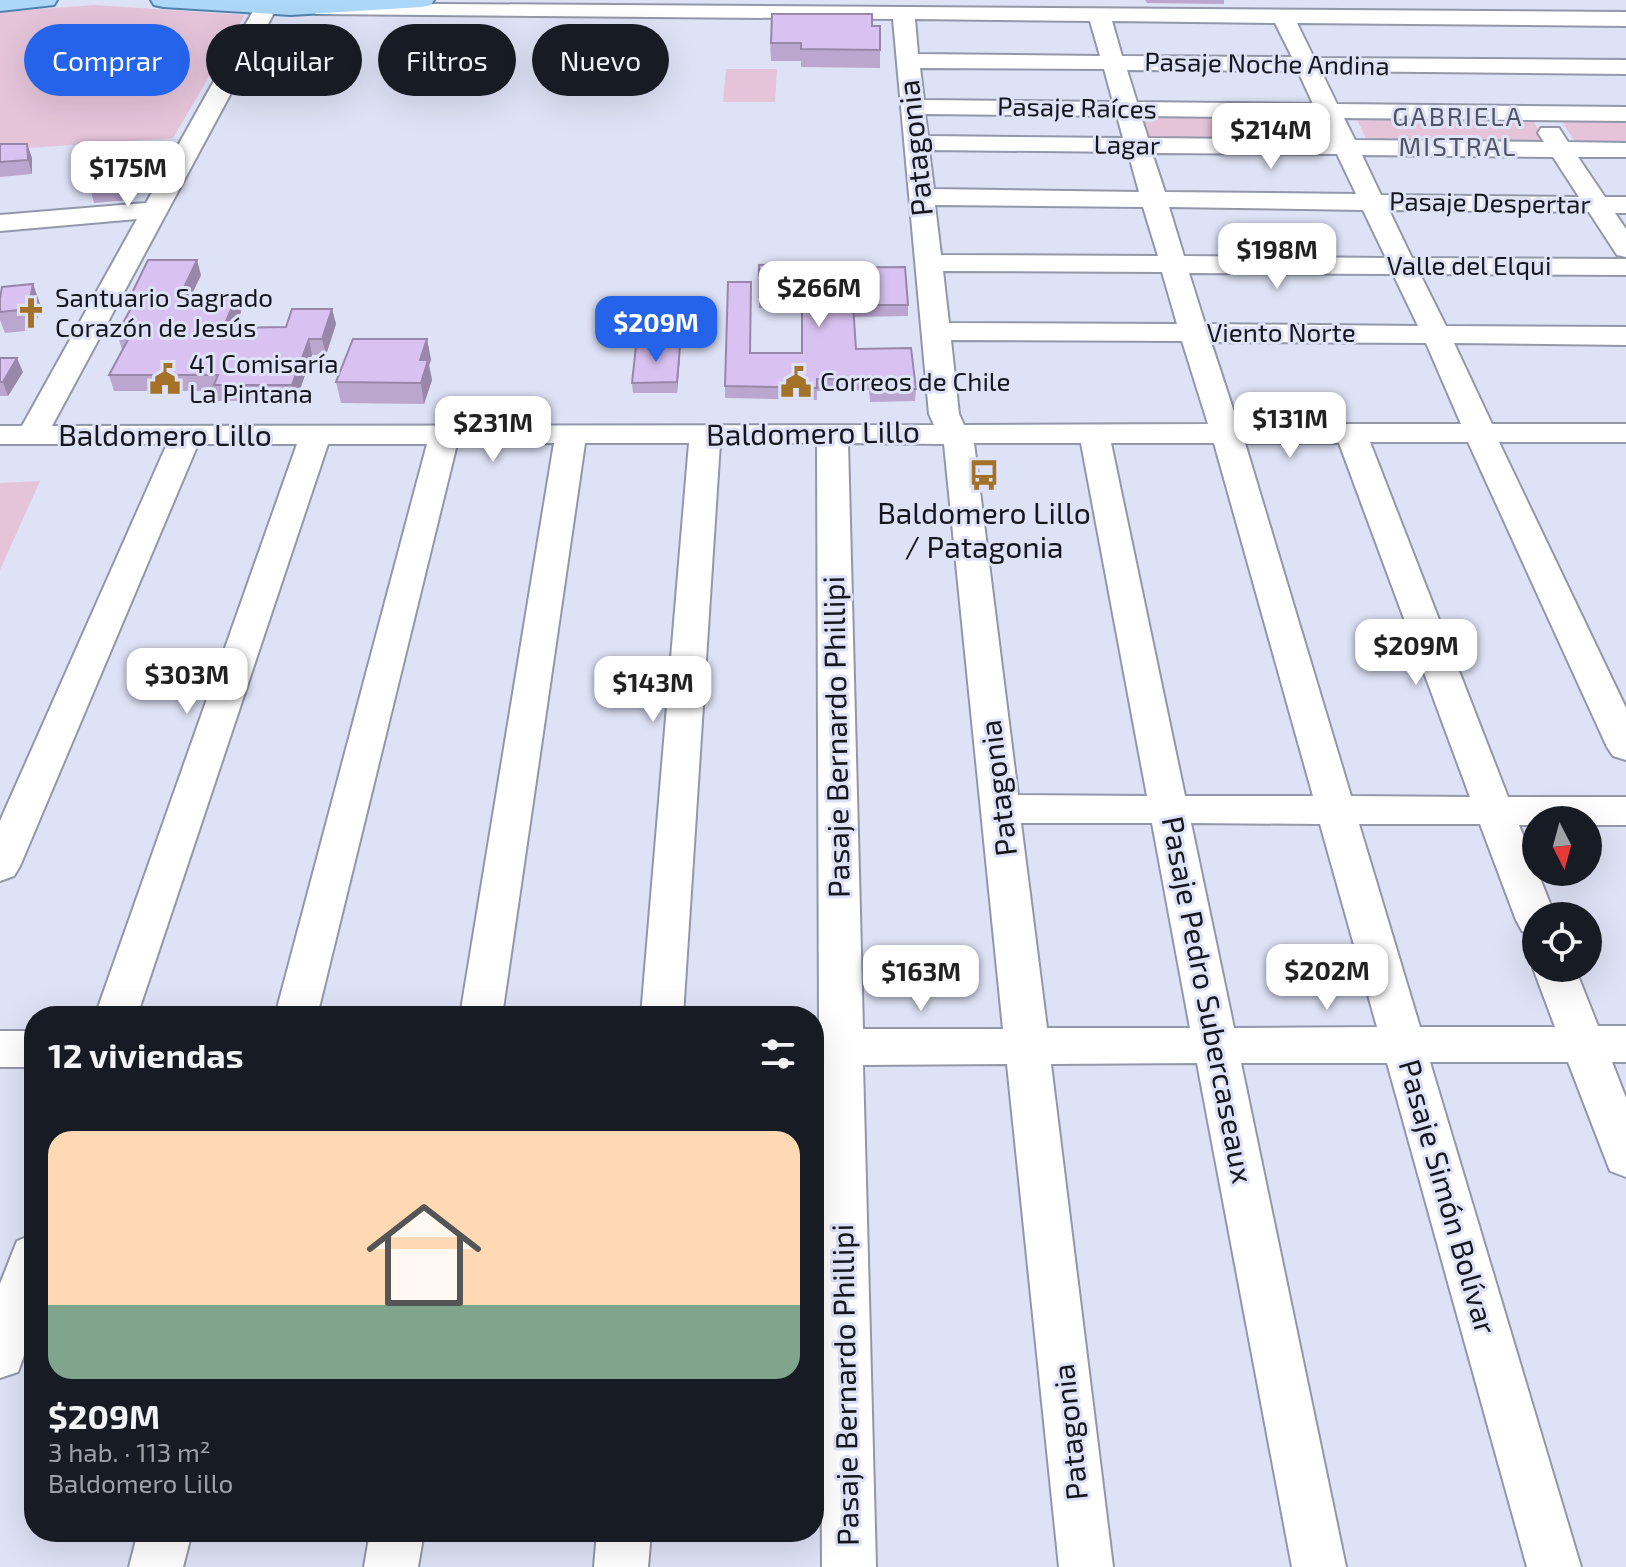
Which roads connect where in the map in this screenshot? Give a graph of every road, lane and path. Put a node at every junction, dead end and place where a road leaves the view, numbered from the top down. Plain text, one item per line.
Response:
1 (45, 0) edge
2 (163, 0) edge
3 (422, 0) edge
4 (472, 0) edge
5 (0, 4) edge
6 (268, 4) edge
7 (316, 8) junction
8 (1467, 9) edge
9 (503, 10) junction
10 (903, 13) junction
11 (1099, 15) junction
12 (1283, 16) junction
13 (1626, 19) edge
14 (907, 61) junction
15 (1113, 63) junction
16 (1306, 65) junction
17 (1506, 66) junction
18 (1626, 67) edge
19 (912, 107) junction
20 (1127, 109) junction
21 (1329, 111) junction
22 (1537, 113) junction
23 (1626, 114) edge
24 (916, 143) junction
25 (1138, 145) junction
26 (1346, 147) junction
27 (1561, 149) junction
28 (1626, 150) edge
29 (921, 197) junction
30 (1154, 200) junction
31 (1372, 202) junction
32 (1597, 205) junction
33 (1626, 205) edge
34 (156, 210) junction
35 (0, 223) edge
36 (1626, 249) edge
37 (928, 263) junction
38 (1174, 265) junction
39 (1403, 266) junction
40 (1626, 267) edge
41 (935, 331) junction
42 (1194, 333) junction
43 (1435, 334) junction
44 (1626, 336) edge
45 (1223, 423) junction
46 (954, 433) junction
47 (1094, 433) junction
48 (1351, 433) junction
49 (1479, 433) junction
50 (832, 434) junction
51 (0, 435) edge
52 (32, 435) junction
53 (186, 436) junction
54 (315, 436) junction
55 (444, 436) junction
56 (571, 436) junction
57 (705, 436) junction
58 (1622, 440) edge
59 (1626, 747) edge
60 (1169, 808) junction
61 (1002, 809) junction
62 (1335, 810) junction
63 (1495, 810) junction
64 (1626, 811) edge
65 (0, 866) edge
66 (1529, 902) edge
67 (1559, 982) edge
68 (119, 1006) edge
69 (299, 1006) edge
70 (483, 1006) edge
71 (663, 1006) edge
72 (1626, 1044) edge
73 (1404, 1045) junction
74 (1583, 1045) junction
75 (1028, 1046) junction
76 (1216, 1046) junction
77 (828, 1047) edge
78 (0, 1049) edge
79 (24, 1049) edge
80 (1626, 1157) edge
81 (24, 1285) edge
82 (0, 1355) edge
83 (162, 1542) edge
84 (395, 1542) edge
85 (623, 1542) edge
86 (156, 1567) edge
87 (391, 1567) edge
88 (621, 1567) edge
89 (849, 1567) edge
90 (1086, 1567) edge
91 (1319, 1567) edge
92 (1554, 1567) edge

1 - 5 main road
2 - 6 main road
3 - 7 main road
4 - 9 street
6 - 7 main road
6 - 34 street
7 - 9 street
8 - 12 street
8 - 13 street
8 - 17 street
9 - 10 street
10 - 11 street
10 - 14 street, Patagonia
11 - 12 street
11 - 15 street, Pasaje Simón Bolívar
12 - 16 street
14 - 15 street, Pasaje Noche Andina
14 - 19 street, Patagonia
15 - 16 street, Pasaje Noche Andina
15 - 20 street, Pasaje Simón Bolívar
16 - 17 street, Pasaje Noche Andina
16 - 21 street
17 - 18 street, Pasaje Noche Andina
17 - 22 street
19 - 20 street, Pasaje Raíces
19 - 24 street, Patagonia
20 - 21 street, Pasaje Raíces
20 - 25 street, Pasaje Simón Bolívar
21 - 22 street, Pasaje Raíces
21 - 26 street
22 - 23 street, Pasaje Raíces
22 - 27 street
24 - 25 street, Lagar
24 - 29 street, Patagonia
25 - 26 street, Lagar
25 - 30 street, Pasaje Simón Bolívar
26 - 27 street, Lagar
26 - 31 street
27 - 28 street, Lagar
27 - 32 street
29 - 30 street, Pasaje Despertar
29 - 37 street, Patagonia
30 - 31 street, Pasaje Despertar
30 - 38 street, Pasaje Simón Bolívar
31 - 32 street, Pasaje Despertar
31 - 39 street
32 - 33 street, Pasaje Despertar
32 - 36 street
34 - 35 street
34 - 52 street
37 - 38 street, Valle del Elqui
37 - 41 street, Patagonia
38 - 39 street, Valle del Elqui
38 - 42 street, Pasaje Simón Bolívar
39 - 40 street, Valle del Elqui
39 - 43 street
41 - 42 street, Viento Norte
41 - 46 street, Patagonia
42 - 43 street, Viento Norte
42 - 45 street, Pasaje Simón Bolívar
43 - 44 street, Viento Norte
43 - 49 street
45 - 47 street, Baldomero Lillo
45 - 48 street, Baldomero Lillo
45 - 62 street, Pasaje Simón Bolívar
46 - 47 street, Baldomero Lillo
46 - 50 street, Baldomero Lillo
46 - 61 street, Patagonia
47 - 60 street, Pasaje Pedro Subercaseaux
48 - 49 street, Baldomero Lillo
48 - 63 street
49 - 58 street, Baldomero Lillo
49 - 59 street
50 - 57 street, Baldomero Lillo
50 - 77 street, Pasaje Bernardo Phillipi
51 - 52 street, Baldomero Lillo
52 - 53 street, Baldomero Lillo
53 - 54 street, Baldomero Lillo
53 - 65 street
54 - 55 street, Baldomero Lillo
54 - 68 street
55 - 56 street, Baldomero Lillo
55 - 69 street
56 - 57 street, Baldomero Lillo
56 - 70 street
57 - 71 street
60 - 61 street
60 - 62 street
60 - 76 street, Pasaje Pedro Subercaseaux
61 - 75 street, Patagonia
62 - 63 street
62 - 73 street, Pasaje Simón Bolívar
63 - 64 street
63 - 66 street
67 - 74 street
72 - 74 street
73 - 74 street
73 - 76 street
73 - 92 street, Pasaje Simón Bolívar
74 - 80 street
75 - 76 street
75 - 77 street
75 - 90 street, Patagonia
76 - 91 street, Pasaje Pedro Subercaseaux
77 - 89 street, Pasaje Bernardo Phillipi
78 - 79 street
81 - 82 street
83 - 86 street
84 - 87 street
85 - 88 street

